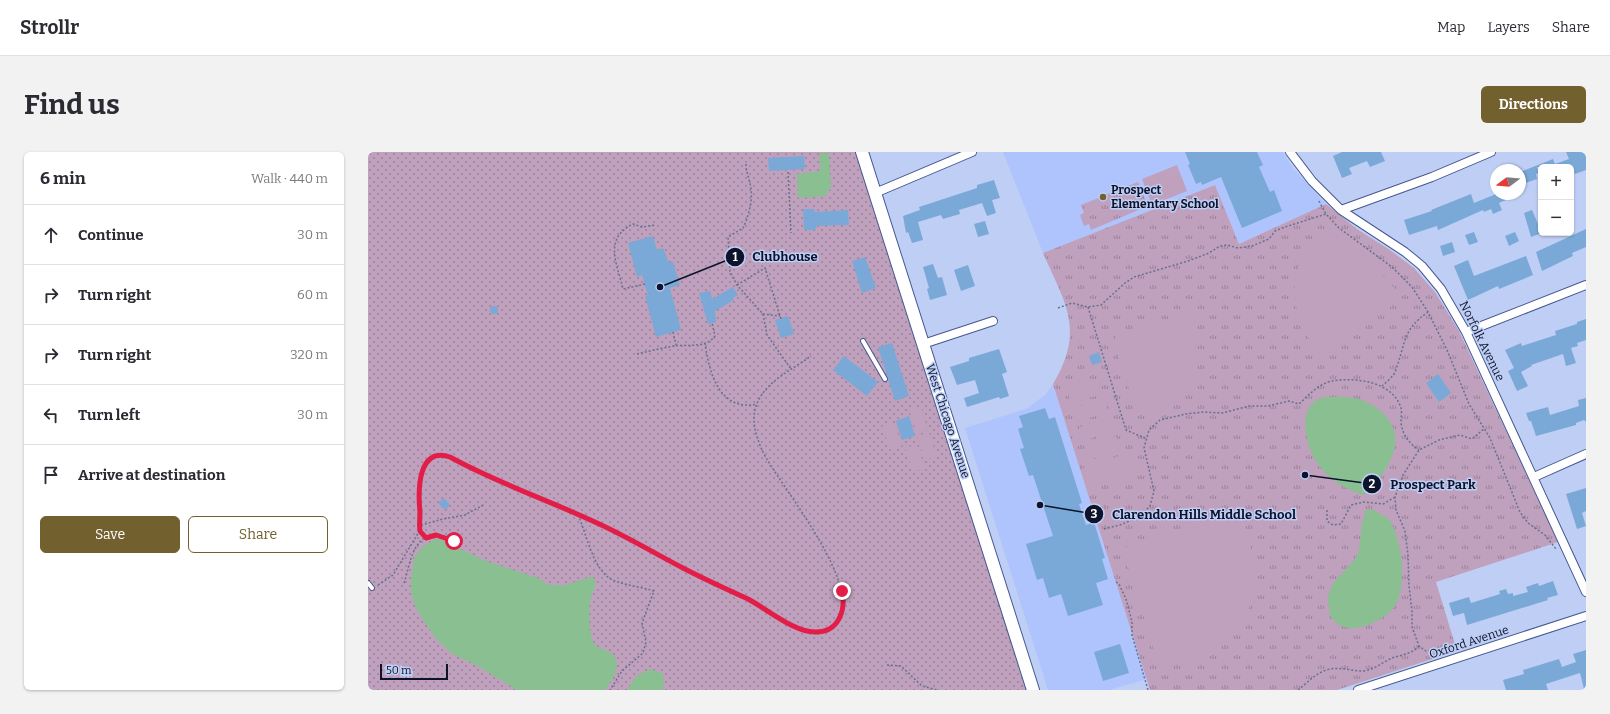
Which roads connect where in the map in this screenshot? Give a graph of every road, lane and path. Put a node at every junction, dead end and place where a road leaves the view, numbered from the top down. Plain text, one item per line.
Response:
1 (862, 152) edge
2 (972, 152) edge
3 (1290, 152) edge
4 (1491, 152) edge
5 (746, 164) dead end
6 (788, 172) dead end
7 (875, 193) junction
8 (1320, 201) dead end
9 (790, 205) junction
10 (794, 205) dead end
11 (1341, 210) junction
12 (1326, 214) junction
13 (655, 225) dead end
14 (791, 233) dead end
15 (645, 284) dead end
16 (1586, 284) edge
17 (737, 285) junction
18 (1088, 307) junction
19 (1058, 308) dead end
20 (1428, 312) junction
21 (763, 314) junction
22 (993, 321) dead end
23 (712, 323) dead end
24 (673, 332) dead end
25 (1466, 332) junction
26 (862, 341) dead end
27 (705, 343) junction
28 (924, 344) junction
29 (676, 346) junction
30 (637, 354) dead end
31 (812, 356) dead end
32 (791, 369) junction
33 (886, 379) dead end
34 (1382, 386) junction
35 (757, 404) junction
36 (1484, 428) junction
37 (1146, 439) junction
38 (1419, 450) junction
39 (1586, 454) edge
40 (1534, 477) junction
41 (1395, 497) junction
42 (485, 504) dead end
43 (1327, 510) dead end
44 (578, 515) junction
45 (420, 525) junction
46 (1104, 529) dead end
47 (420, 530) junction
48 (426, 538) junction
49 (463, 540) dead end
50 (1557, 550) dead end
51 (1116, 582) dead end
52 (368, 583) edge
53 (404, 583) dead end
54 (372, 588) joint
55 (1586, 592) edge
56 (1586, 616) edge
57 (1419, 646) junction
58 (1458, 646) dead end
59 (887, 665) dead end
60 (610, 690) edge
61 (937, 690) edge
62 (1033, 690) edge
63 (1148, 690) edge
64 (1298, 690) edge
65 (1358, 690) edge

1 - 7 main road, West Chicago Avenue
2 - 7 street
3 - 11 street, Norfolk Avenue
4 - 11 street
5 - 17 path
6 - 9 path
7 - 28 main road, West Chicago Avenue
8 - 12 path
9 - 10 path
9 - 14 path
11 - 25 street, Norfolk Avenue
12 - 18 path
12 - 20 path
13 - 15 path
16 - 25 street
17 - 21 path
17 - 21 path
18 - 19 path
18 - 37 path
20 - 34 path
20 - 36 path
21 - 32 path
22 - 28 street
23 - 27 path
24 - 29 path
25 - 40 street, Norfolk Avenue
26 - 33 lane
27 - 29 path
27 - 35 path
28 - 62 main road, West Chicago Avenue
29 - 30 path
31 - 32 path
32 - 35 path
34 - 37 path
34 - 38 path
35 - 44 path
36 - 38 path
36 - 50 path
37 - 46 path
38 - 41 path
39 - 40 street
40 - 55 street, Norfolk Avenue
41 - 43 path
41 - 57 path
42 - 45 path
44 - 45 path
44 - 60 path
45 - 47 path
47 - 48 path
47 - 54 path
48 - 49 path
48 - 53 path
51 - 63 path
52 - 54 lane
56 - 65 street, Oxford Avenue
57 - 58 path
57 - 64 path
59 - 61 path

